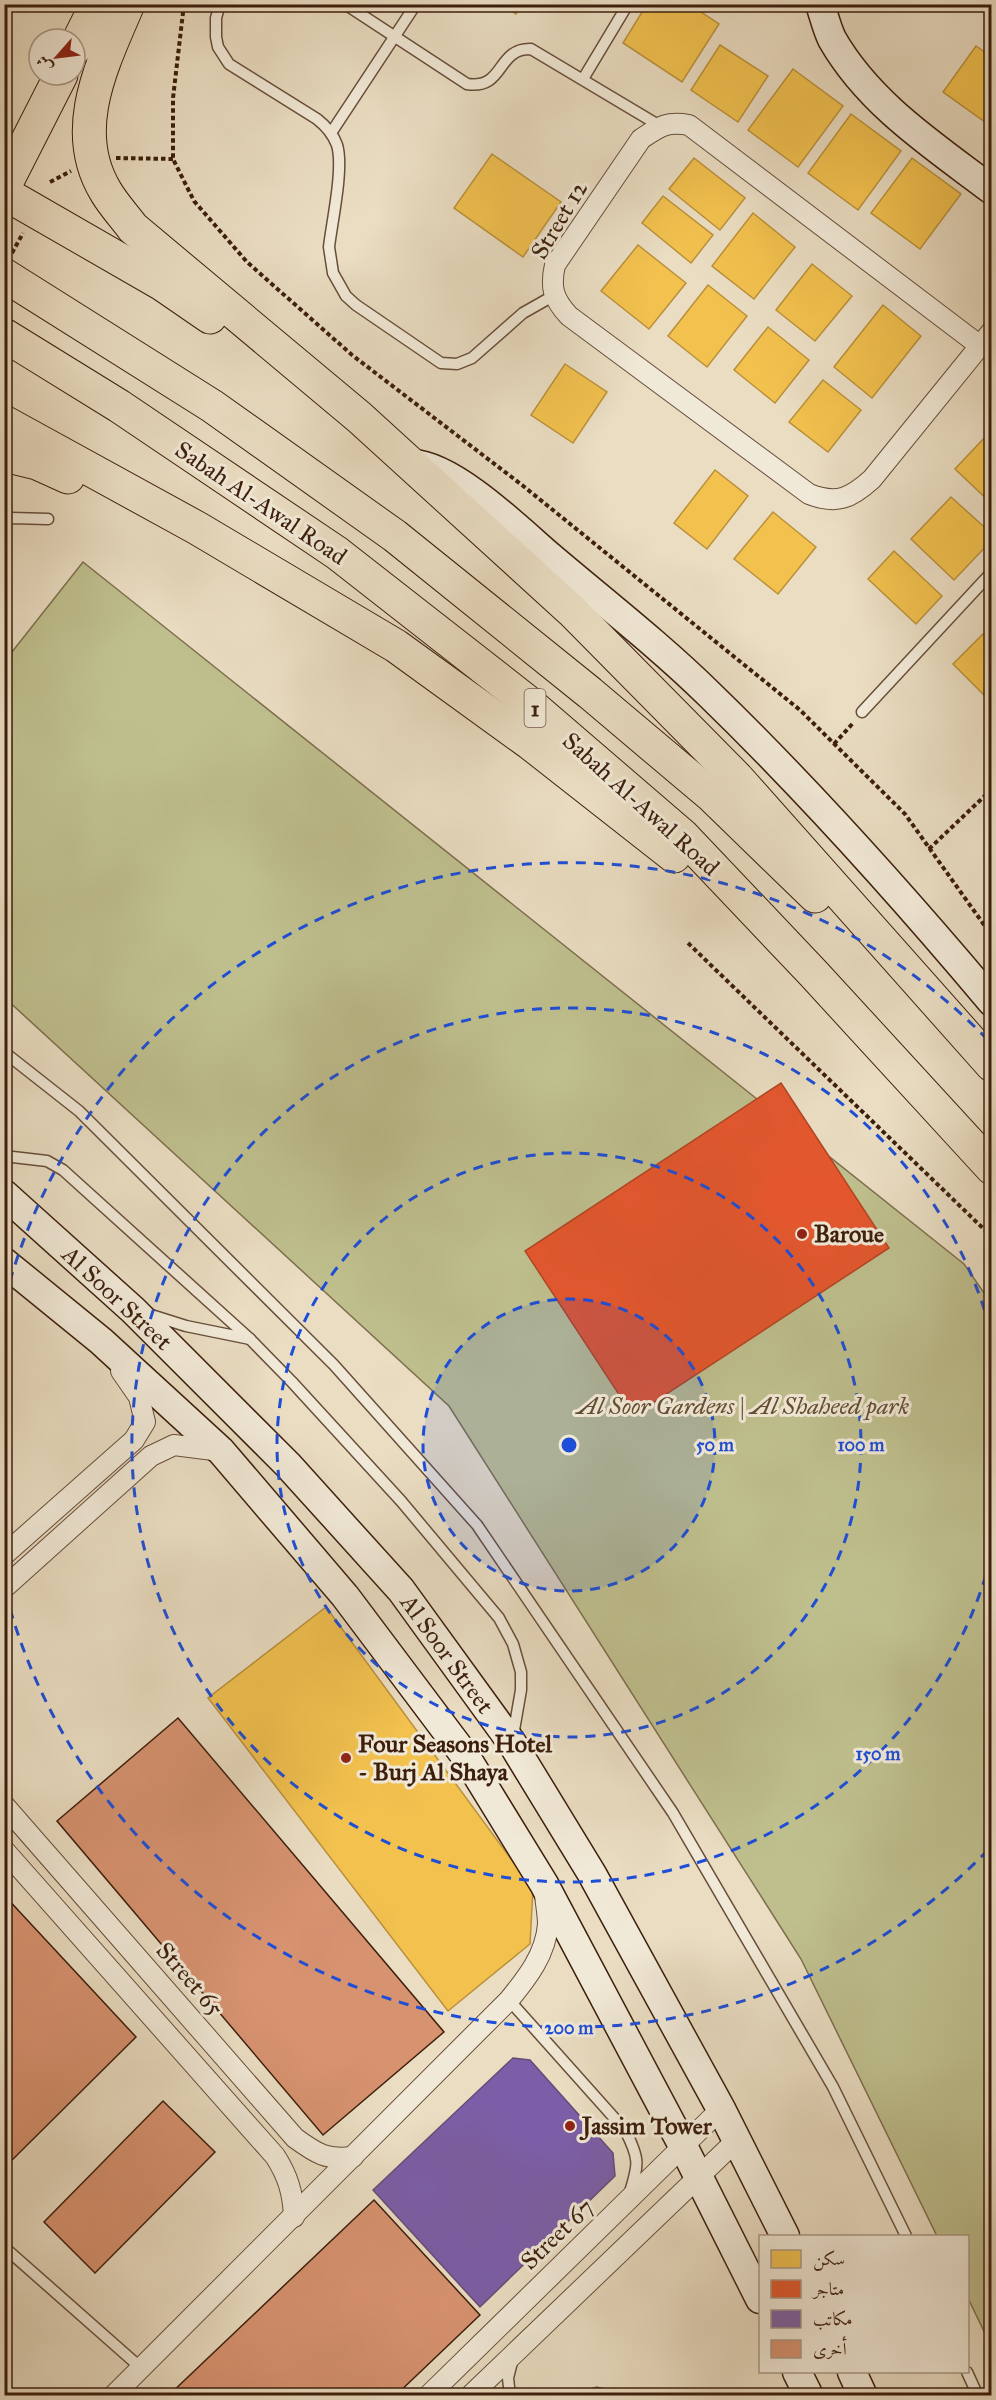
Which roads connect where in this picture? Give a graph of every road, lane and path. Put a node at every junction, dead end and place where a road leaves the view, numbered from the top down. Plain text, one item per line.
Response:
1 (97, 4) edge
2 (128, 4) edge
3 (184, 4) edge
4 (220, 4) edge
5 (345, 4) edge
6 (416, 4) edge
7 (628, 4) edge
8 (820, 4) edge
9 (86, 27) edge
10 (394, 38) junction
11 (582, 79) junction
12 (55, 87) edge
13 (660, 126) junction
14 (332, 133) junction
15 (108, 158) dead end
16 (173, 159) junction
17 (4, 187) edge
18 (992, 190) edge
19 (4, 193) edge
20 (26, 228) dead end
21 (7, 266) edge
22 (553, 296) junction
23 (4, 334) edge
24 (985, 338) edge
25 (359, 417) junction
26 (4, 422) edge
27 (4, 455) edge
28 (409, 463) junction
29 (48, 519) dead end
30 (4, 523) edge
31 (197, 528) junction
32 (992, 572) edge
33 (862, 712) joint
34 (834, 744) junction
35 (992, 789) edge
36 (929, 849) junction
37 (992, 936) edge
38 (688, 943) dead end
39 (813, 973) junction
40 (992, 1002) edge
41 (4, 1052) edge
42 (992, 1065) edge
43 (4, 1156) edge
44 (992, 1168) edge
45 (4, 1194) edge
46 (992, 1237) edge
47 (4, 1262) edge
48 (134, 1310) junction
49 (250, 1339) junction
50 (101, 1341) junction
51 (221, 1451) junction
52 (4, 1555) edge
53 (4, 1588) edge
54 (512, 1743) junction
55 (4, 1805) edge
56 (4, 1850) edge
57 (544, 1884) junction
58 (509, 2000) junction
59 (721, 2109) junction
60 (737, 2140) junction
61 (683, 2146) junction
62 (353, 2157) junction
63 (699, 2177) junction
64 (626, 2201) junction
65 (294, 2217) junction
66 (784, 2235) edge
67 (906, 2235) edge
68 (4, 2247) edge
69 (759, 2297) edge
70 (514, 2354) junction
71 (141, 2368) junction
72 (798, 2373) edge
73 (852, 2373) edge
74 (967, 2373) edge
75 (113, 2396) edge
76 (428, 2396) edge
77 (470, 2396) edge
78 (510, 2396) edge
79 (586, 2396) edge
80 (611, 2396) edge
81 (809, 2396) edge
82 (863, 2396) edge
83 (978, 2396) edge

1 - 9 highway
2 - 25 highway
3 - 16 path
4 - 14 lane
5 - 10 lane
6 - 10 lane
7 - 11 lane
8 - 18 main road
10 - 11 lane
10 - 14 lane
11 - 13 lane
12 - 17 highway
13 - 22 street, Street 12
13 - 24 street, Street 12
14 - 22 lane
15 - 16 path
16 - 34 path
19 - 25 highway
20 - 21 path
21 - 42 highway, Sabah Al-Awal Road / 1
22 - 24 street, Street 12
23 - 39 highway, Sabah Al-Awal Road / 1
25 - 28 highway
26 - 31 highway
27 - 31 highway
28 - 40 main road
28 - 42 highway
29 - 30 lane
31 - 39 highway
32 - 33 lane
33 - 34 path
34 - 36 path
35 - 36 path
36 - 37 path
38 - 46 path
39 - 44 highway, Sabah Al-Awal Road / 1
41 - 67 lane
43 - 49 lane
45 - 48 main road, Al Soor Street
47 - 50 main road, Al Soor Street
48 - 49 lane
48 - 54 main road, Al Soor Street
49 - 54 lane
50 - 51 main road, Al Soor Street
50 - 52 street
51 - 53 street
51 - 57 main road, Al Soor Street
54 - 59 main road, Al Soor Street
55 - 62 street, Street 65
56 - 65 street
57 - 58 street
57 - 61 main road, Al Soor Street
58 - 62 street
58 - 64 lane
59 - 60 main road, Al Soor Street
59 - 61 street, Street 67
60 - 63 street
60 - 66 main road, Al Soor Street
61 - 63 main road, Al Soor Street
61 - 64 street, Street 67
62 - 65 street
63 - 69 main road, Al Soor Street
63 - 70 street
64 - 76 street, Street 67
65 - 71 street
68 - 71 lane
70 - 77 street
70 - 78 lane
71 - 75 street
72 - 81 main road
73 - 82 main road
74 - 83 lane
79 - 80 lane

